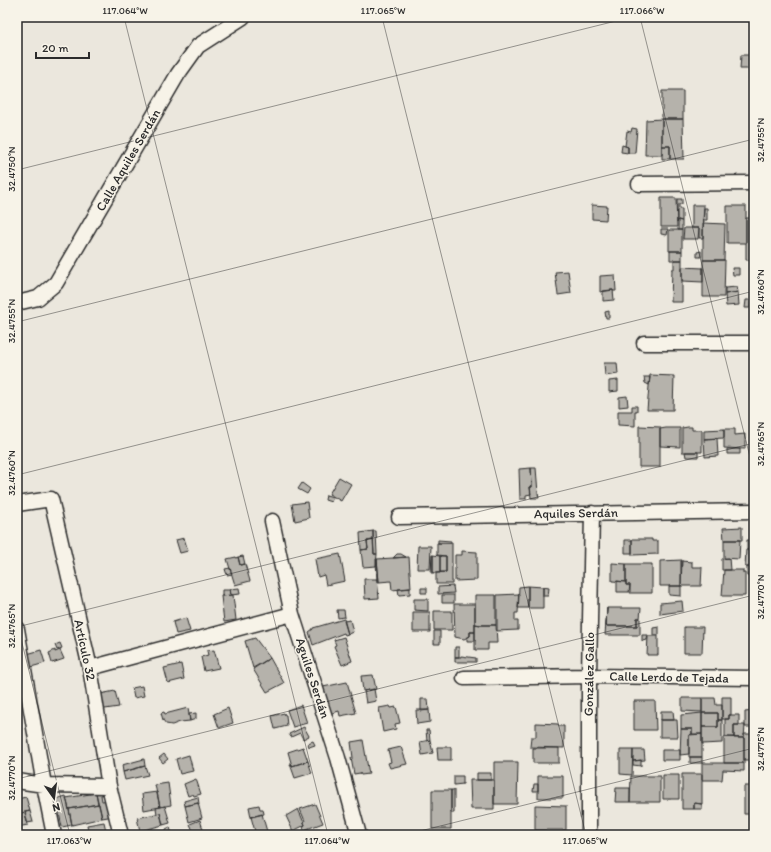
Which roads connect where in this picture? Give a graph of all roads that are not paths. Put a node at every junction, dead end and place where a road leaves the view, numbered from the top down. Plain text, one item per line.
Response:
1 (243, 17) edge
2 (754, 183) edge
3 (639, 184) dead end
4 (17, 303) edge
5 (644, 343) dead end
6 (754, 343) edge
7 (17, 504) edge
8 (754, 511) edge
9 (592, 513) junction
10 (399, 517) dead end
11 (272, 520) dead end
12 (292, 614) junction
13 (17, 629) edge
14 (90, 668) junction
15 (589, 676) junction
16 (464, 678) dead end
17 (754, 678) edge
18 (17, 780) edge
19 (44, 785) junction
20 (109, 786) junction
21 (54, 835) edge
22 (121, 835) edge
23 (358, 835) edge
24 (589, 835) edge

1 - 4 street, Calle Aquiles Serdán
2 - 3 street
5 - 6 street
7 - 14 street, Artículo 32
8 - 9 street, Aquiles Serdán
9 - 10 street, Aquiles Serdán
9 - 15 street, González Gallo
11 - 12 street, Aguiles Serdán
12 - 14 street
12 - 23 street, Aguiles Serdán
13 - 19 street
14 - 20 street, Artículo 32
15 - 16 street, Calle Lerdo de Tejada
15 - 17 street, Calle Lerdo de Tejada
15 - 24 street, González Gallo
18 - 19 street
19 - 20 street
19 - 21 street
20 - 22 street, Artículo 32

